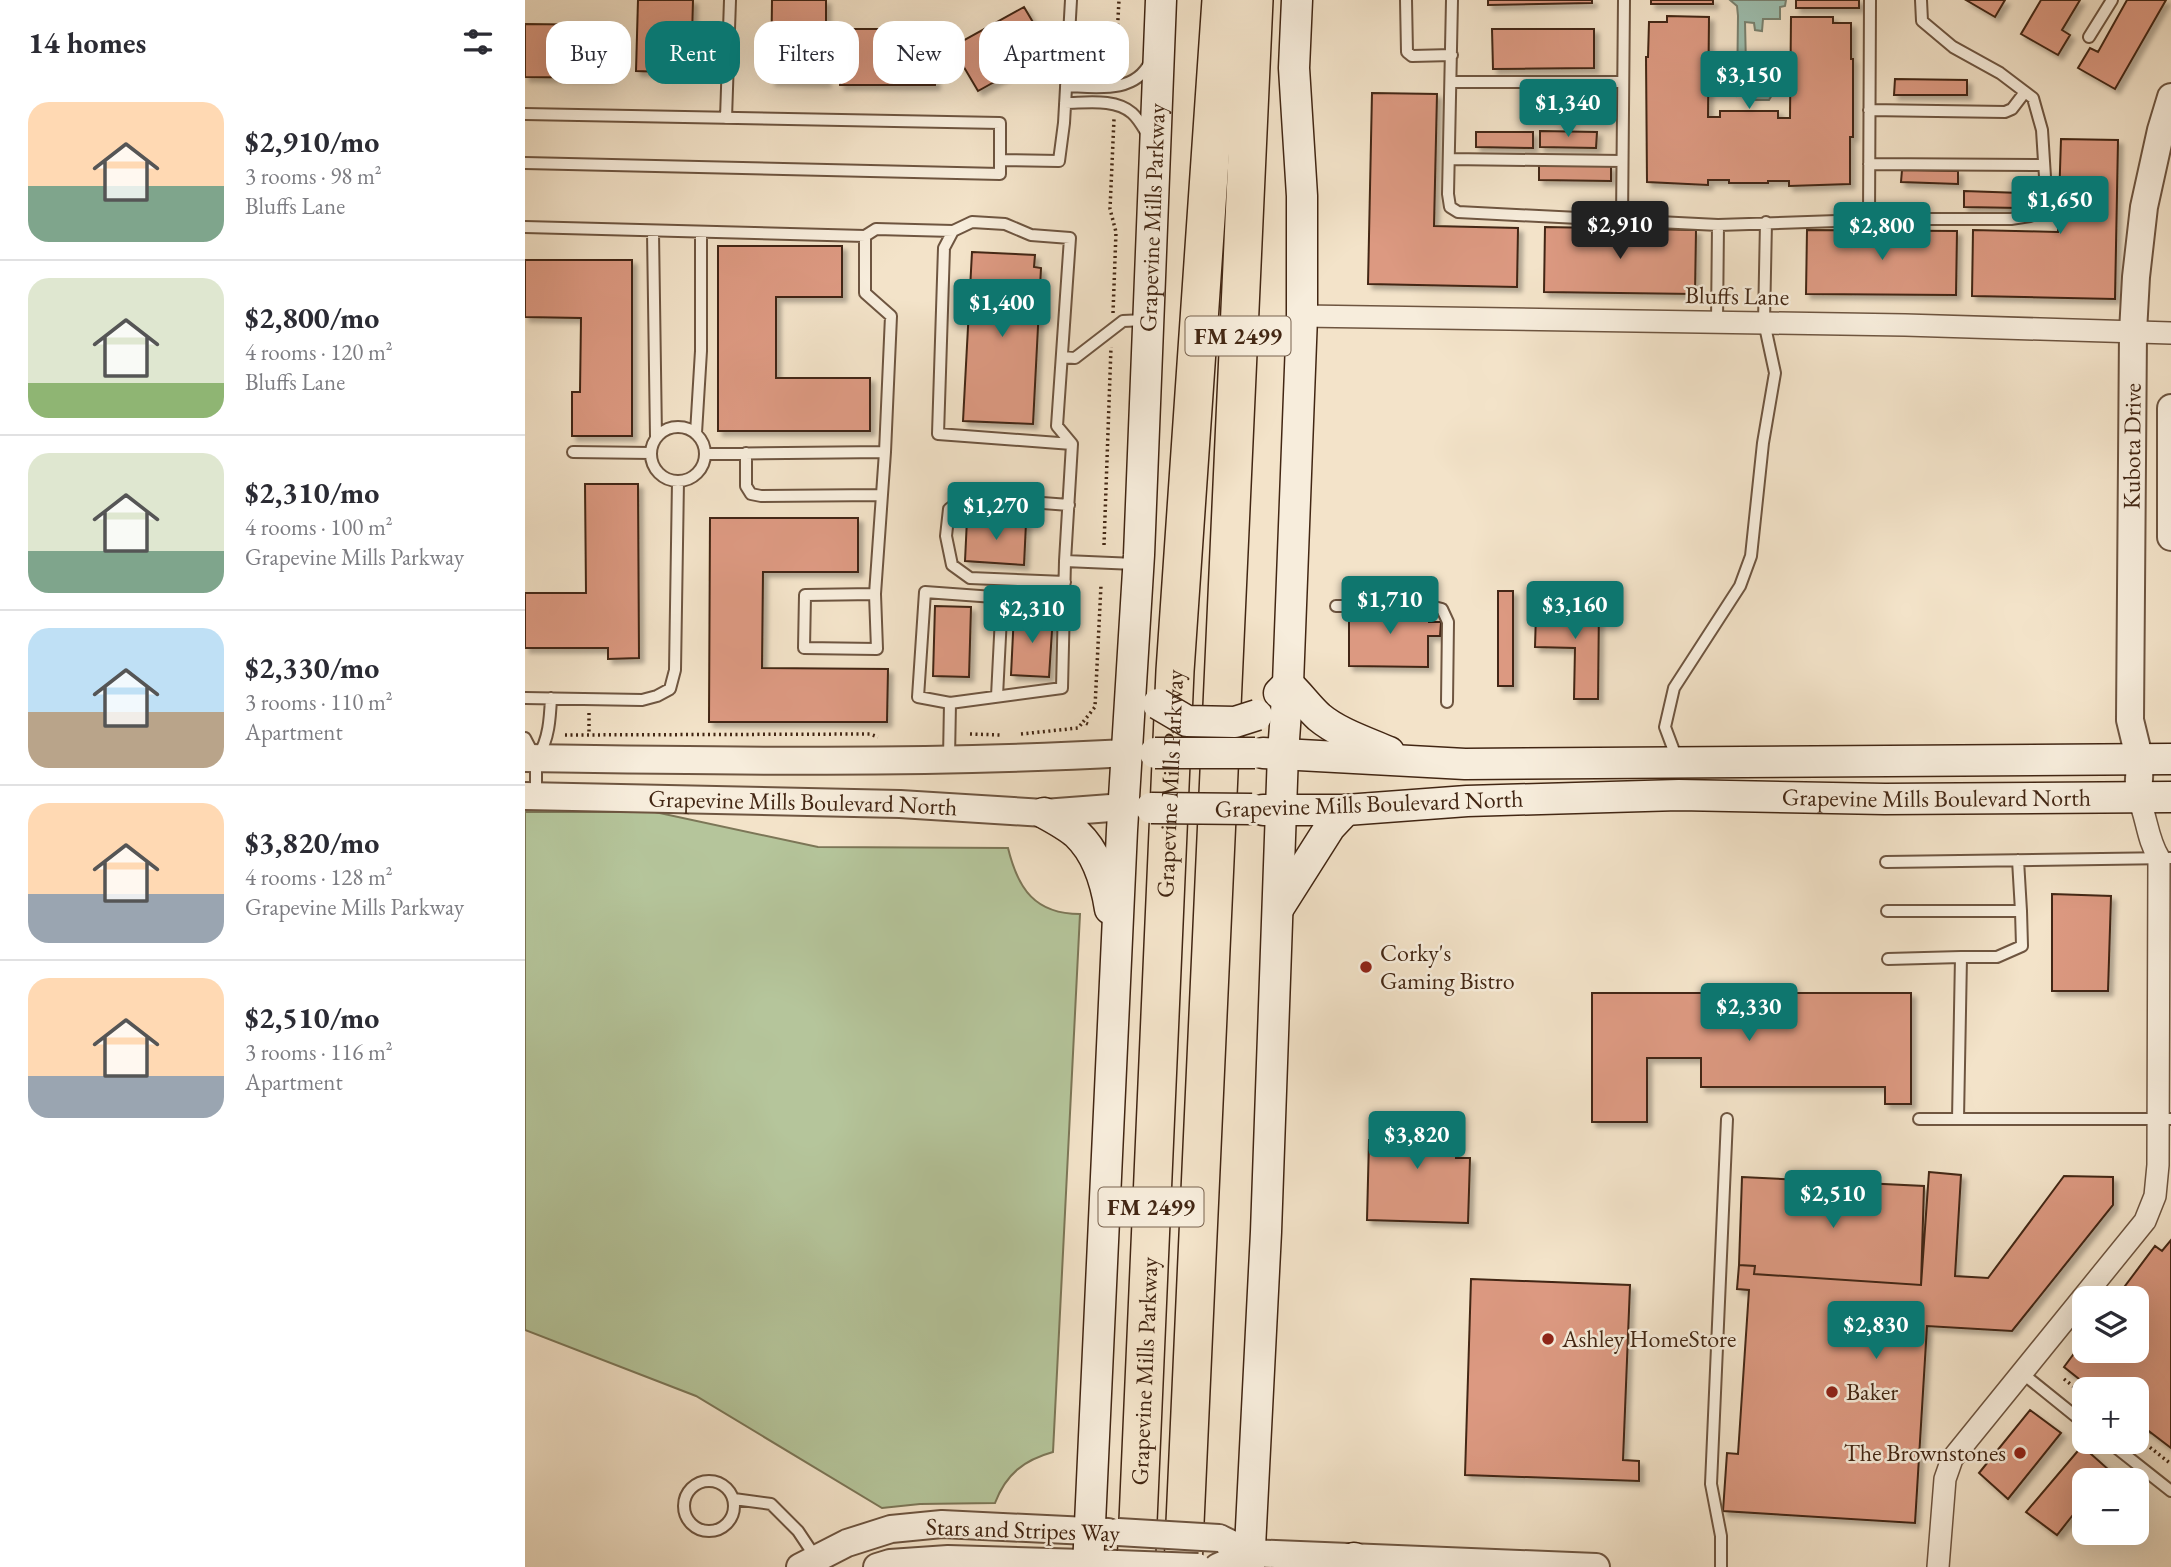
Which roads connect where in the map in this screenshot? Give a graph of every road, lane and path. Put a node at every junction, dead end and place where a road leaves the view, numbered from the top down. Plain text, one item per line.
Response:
1 (730, 0) edge
2 (1071, 0) edge
3 (1119, 0) edge
4 (1161, 0) edge
5 (1221, 0) edge
6 (1254, 0) edge
7 (1297, 0) edge
8 (1406, 0) edge
9 (1452, 0) edge
10 (1624, 0) edge
11 (1870, 0) edge
12 (1921, 0) edge
13 (2112, 0) edge
14 (1118, 21) edge
15 (2089, 37) dead end
16 (1160, 40) junction
17 (1452, 55) junction
18 (1451, 82) junction
19 (1623, 82) junction
20 (1066, 86) junction
21 (2025, 92) junction
22 (2171, 97) edge
23 (1065, 103) junction
24 (1114, 110) dead end
25 (1869, 110) junction
26 (525, 114) edge
27 (726, 118) junction
28 (1154, 146) junction
29 (1449, 159) junction
30 (1000, 160) junction
31 (1622, 161) junction
32 (525, 163) edge
33 (1869, 164) junction
34 (2044, 165) junction
35 (1869, 219) junction
36 (1622, 220) junction
37 (1766, 222) junction
38 (1718, 225) junction
39 (525, 227) edge
40 (953, 230) junction
41 (653, 232) junction
42 (701, 233) junction
43 (865, 236) junction
44 (1302, 316) junction
45 (1113, 317) dead end
46 (1148, 320) junction
47 (1717, 322) junction
48 (1764, 322) junction
49 (2133, 332) junction
50 (2171, 333) edge
51 (1111, 342) dead end
52 (1062, 357) junction
53 (2171, 408) edge
54 (696, 433) junction
55 (656, 437) junction
56 (1072, 444) junction
57 (573, 452) dead end
58 (885, 452) junction
59 (651, 453) junction
60 (746, 453) junction
61 (705, 454) junction
62 (678, 481) junction
63 (882, 495) junction
64 (1069, 505) junction
65 (2171, 537) edge
66 (1104, 545) dead end
67 (1065, 561) junction
68 (1138, 564) junction
69 (1065, 582) junction
70 (1101, 585) dead end
71 (875, 594) junction
72 (1002, 597) junction
73 (1064, 602) junction
74 (1336, 606) dead end
75 (1133, 666) junction
76 (1288, 684) junction
77 (997, 696) junction
78 (525, 698) edge
79 (551, 698) junction
80 (589, 698) junction
81 (1447, 702) dead end
82 (950, 703) junction
83 (970, 734) dead end
84 (564, 735) dead end
85 (589, 735) junction
86 (1002, 735) dead end
87 (1013, 735) dead end
88 (879, 737) dead end
89 (529, 752) edge
90 (1141, 753) junction
91 (1269, 753) junction
92 (949, 758) junction
93 (2171, 759) edge
94 (1409, 761) junction
95 (2140, 761) junction
96 (1678, 762) junction
97 (1679, 795) junction
98 (531, 796) edge
99 (2138, 797) junction
100 (2171, 797) edge
101 (1137, 808) junction
102 (1282, 810) junction
103 (1346, 810) junction
104 (1044, 813) junction
105 (2167, 852) edge
106 (2018, 860) junction
107 (1886, 862) dead end
108 (1278, 909) junction
109 (1887, 911) dead end
110 (2021, 911) junction
111 (1117, 951) junction
112 (1961, 957) junction
113 (1888, 959) dead end
114 (1727, 1119) dead end
115 (1919, 1119) dead end
116 (1958, 1119) junction
117 (2164, 1119) edge
118 (2022, 1373) junction
119 (2064, 1379) dead end
120 (2072, 1385) edge
121 (2072, 1413) edge
122 (2149, 1447) edge
123 (2124, 1454) edge
124 (2171, 1464) edge
125 (2171, 1491) edge
126 (734, 1499) junction
127 (1104, 1531) junction
128 (1250, 1560) edge
129 (1345, 1562) edge
130 (808, 1563) edge
131 (1107, 1565) edge
132 (877, 1567) edge
133 (1183, 1567) edge
134 (1198, 1567) edge
135 (1218, 1567) edge
136 (1596, 1567) edge
137 (1720, 1567) edge
138 (1938, 1567) edge

1 - 27 lane
2 - 20 lane
3 - 14 path
4 - 16 main road, Grapevine Mills Parkway
5 - 131 highway, Grapevine Mills Parkway / FM 2499
6 - 133 highway, Grapevine Mills Parkway / FM 2499
7 - 44 main road
8 - 17 lane
9 - 17 lane
10 - 19 lane
11 - 25 lane
12 - 21 lane
13 - 15 lane
16 - 20 lane
16 - 28 main road, Grapevine Mills Parkway
17 - 18 lane
18 - 19 lane
18 - 29 lane
19 - 31 lane
20 - 23 lane
21 - 25 lane
21 - 34 lane
22 - 49 street, Kubota Drive
23 - 28 lane
23 - 30 lane
24 - 45 path
25 - 33 lane
26 - 27 lane
27 - 30 lane
28 - 46 main road, Grapevine Mills Parkway
29 - 31 lane
29 - 36 lane
30 - 32 lane
31 - 36 lane
33 - 34 lane
33 - 35 lane
34 - 35 lane
35 - 37 lane
36 - 38 lane
37 - 38 lane
37 - 48 lane
38 - 47 lane
39 - 41 lane
40 - 43 lane
40 - 52 lane
40 - 56 lane
41 - 42 lane
41 - 55 lane
42 - 43 lane
42 - 54 lane
43 - 58 lane
44 - 47 street, Bluffs Lane
44 - 76 main road
46 - 52 lane
46 - 68 main road, Grapevine Mills Parkway
47 - 48 street, Bluffs Lane
48 - 49 street, Bluffs Lane
48 - 96 lane
49 - 50 street, Bluffs Lane
49 - 95 street, Kubota Drive
51 - 66 path
52 - 56 lane
53 - 65 street, Kubota Drive
54 - 55 lane
54 - 61 lane
55 - 59 lane
56 - 64 lane
57 - 59 lane
58 - 60 lane
58 - 63 lane
59 - 62 lane
60 - 61 lane
60 - 63 lane
61 - 62 lane
62 - 80 lane
63 - 71 lane
64 - 67 lane
64 - 69 lane
67 - 68 lane
67 - 69 lane
68 - 75 main road, Grapevine Mills Parkway
69 - 73 lane
70 - 87 path
71 - 71 lane
72 - 73 lane
72 - 77 lane
72 - 82 lane
73 - 77 lane
74 - 81 lane
75 - 76 main road, bridge
75 - 90 main road, Grapevine Mills Parkway
76 - 91 main road
76 - 94 main road
77 - 82 lane
78 - 79 lane
79 - 80 lane
79 - 89 lane
80 - 85 path
82 - 92 lane
83 - 86 path
84 - 85 path
85 - 88 path
89 - 92 street, Grapevine Mills Boulevard North
89 - 98 lane
90 - 91 main road, Grapevine Mills Boulevard North, bridge
90 - 92 street, Grapevine Mills Boulevard North
90 - 101 main road, Grapevine Mills Parkway
91 - 94 main road, Grapevine Mills Boulevard North
91 - 102 main road
93 - 95 main road, Grapevine Mills Boulevard North
94 - 96 main road, Grapevine Mills Boulevard North
95 - 96 main road, Grapevine Mills Boulevard North
95 - 99 street, Kubota Drive
96 - 97 main road
97 - 99 main road, Grapevine Mills Boulevard North
97 - 103 main road, Grapevine Mills Boulevard North
98 - 104 street, Grapevine Mills Boulevard North
99 - 100 main road, Grapevine Mills Boulevard North
99 - 105 street
101 - 102 main road, Grapevine Mills Boulevard North, bridge
101 - 104 street, Grapevine Mills Boulevard North
101 - 111 main road, Grapevine Mills Parkway
102 - 103 main road, Grapevine Mills Boulevard North
102 - 108 main road
103 - 108 main road
104 - 111 main road
105 - 106 lane
105 - 117 street
106 - 107 lane
106 - 110 lane
108 - 128 main road
109 - 110 lane
110 - 112 lane
111 - 127 main road, Grapevine Mills Parkway
112 - 113 lane
112 - 116 lane
114 - 137 lane
115 - 116 lane
116 - 117 lane
117 - 118 street
118 - 121 lane
118 - 138 street
119 - 120 path
122 - 124 path
123 - 125 lane
126 - 126 lane
126 - 130 lane
127 - 128 street, Stars and Stripes Way, bridge
127 - 130 street, Stars and Stripes Way
127 - 131 main road, Grapevine Mills Parkway
128 - 129 street, Stars and Stripes Way
128 - 135 street, Stars and Stripes Way
129 - 136 street, Stars and Stripes Way
131 - 132 street, Stars and Stripes Way
131 - 134 street, Stars and Stripes Way, bridge

